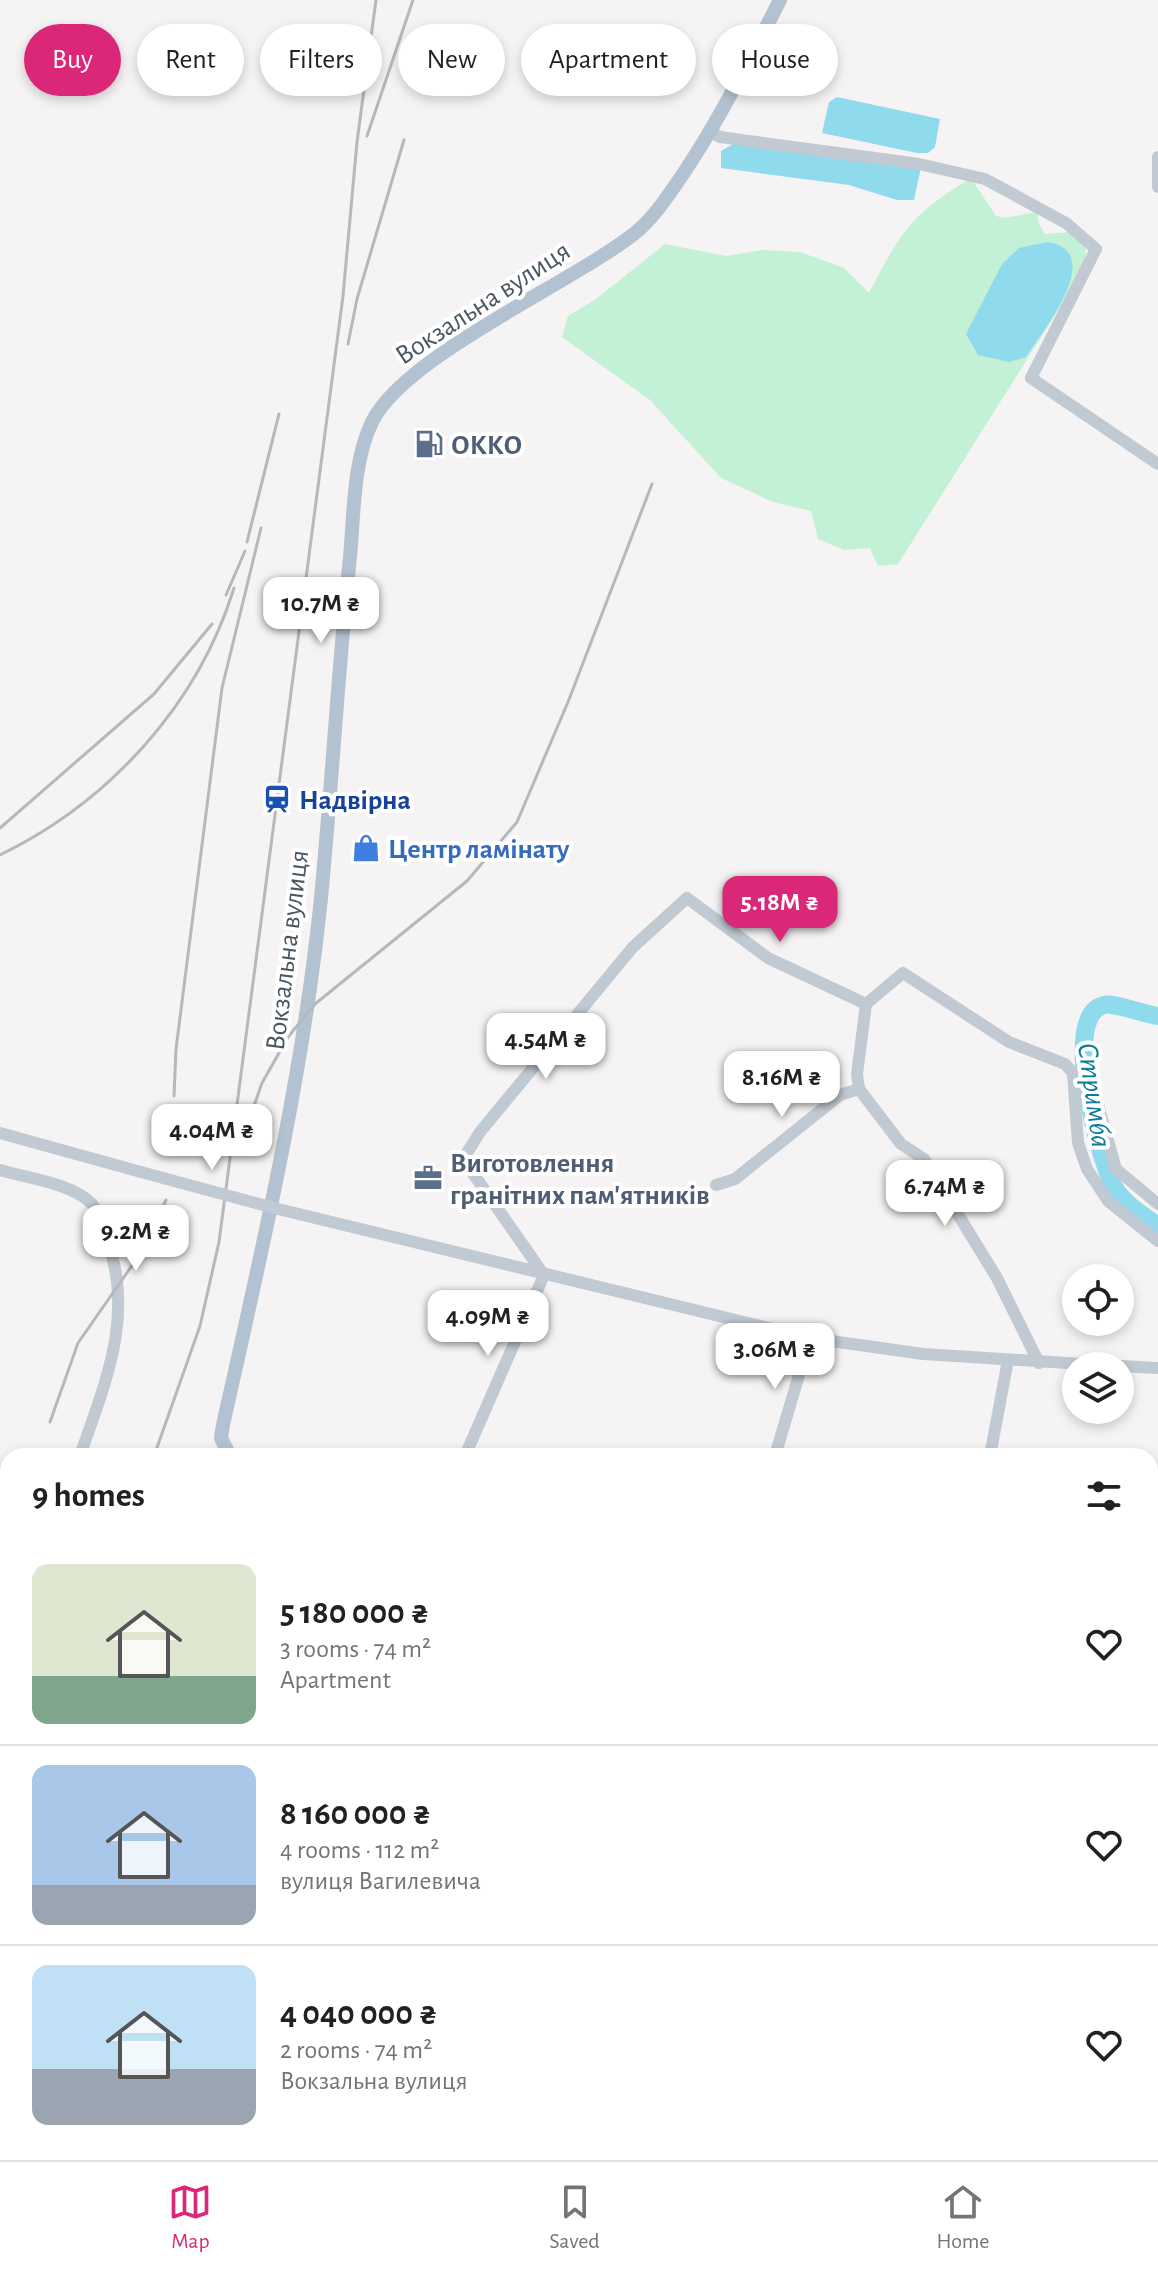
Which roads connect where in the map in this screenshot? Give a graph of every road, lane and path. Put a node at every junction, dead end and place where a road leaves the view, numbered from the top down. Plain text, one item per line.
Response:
1 (780, 0) edge
2 (711, 132) junction
3 (1158, 157) edge
4 (1158, 187) edge
5 (1158, 464) edge
6 (866, 1004) junction
7 (859, 1089) junction
8 (1094, 1090) dead end
9 (0, 1133) edge
10 (0, 1170) edge
11 (716, 1185) dead end
12 (1158, 1204) edge
13 (1158, 1241) edge
14 (544, 1275) junction
15 (810, 1338) junction
16 (1008, 1360) junction
17 (1039, 1363) junction
18 (1062, 1364) edge
19 (1134, 1367) edge
20 (1158, 1368) edge
21 (83, 1448) edge
22 (226, 1448) edge
23 (468, 1448) edge
24 (777, 1448) edge
25 (992, 1448) edge

1 - 2 main road, Вокзальна вулиця
2 - 5 street
2 - 22 main road, Вокзальна вулиця
3 - 4 street
6 - 7 street
6 - 13 street
6 - 14 street
7 - 11 street
7 - 17 street
8 - 12 street
9 - 14 street, bridge
10 - 21 street
14 - 15 street
14 - 23 street
15 - 16 street
15 - 24 street
16 - 17 street
16 - 25 street
17 - 18 street
19 - 20 street

